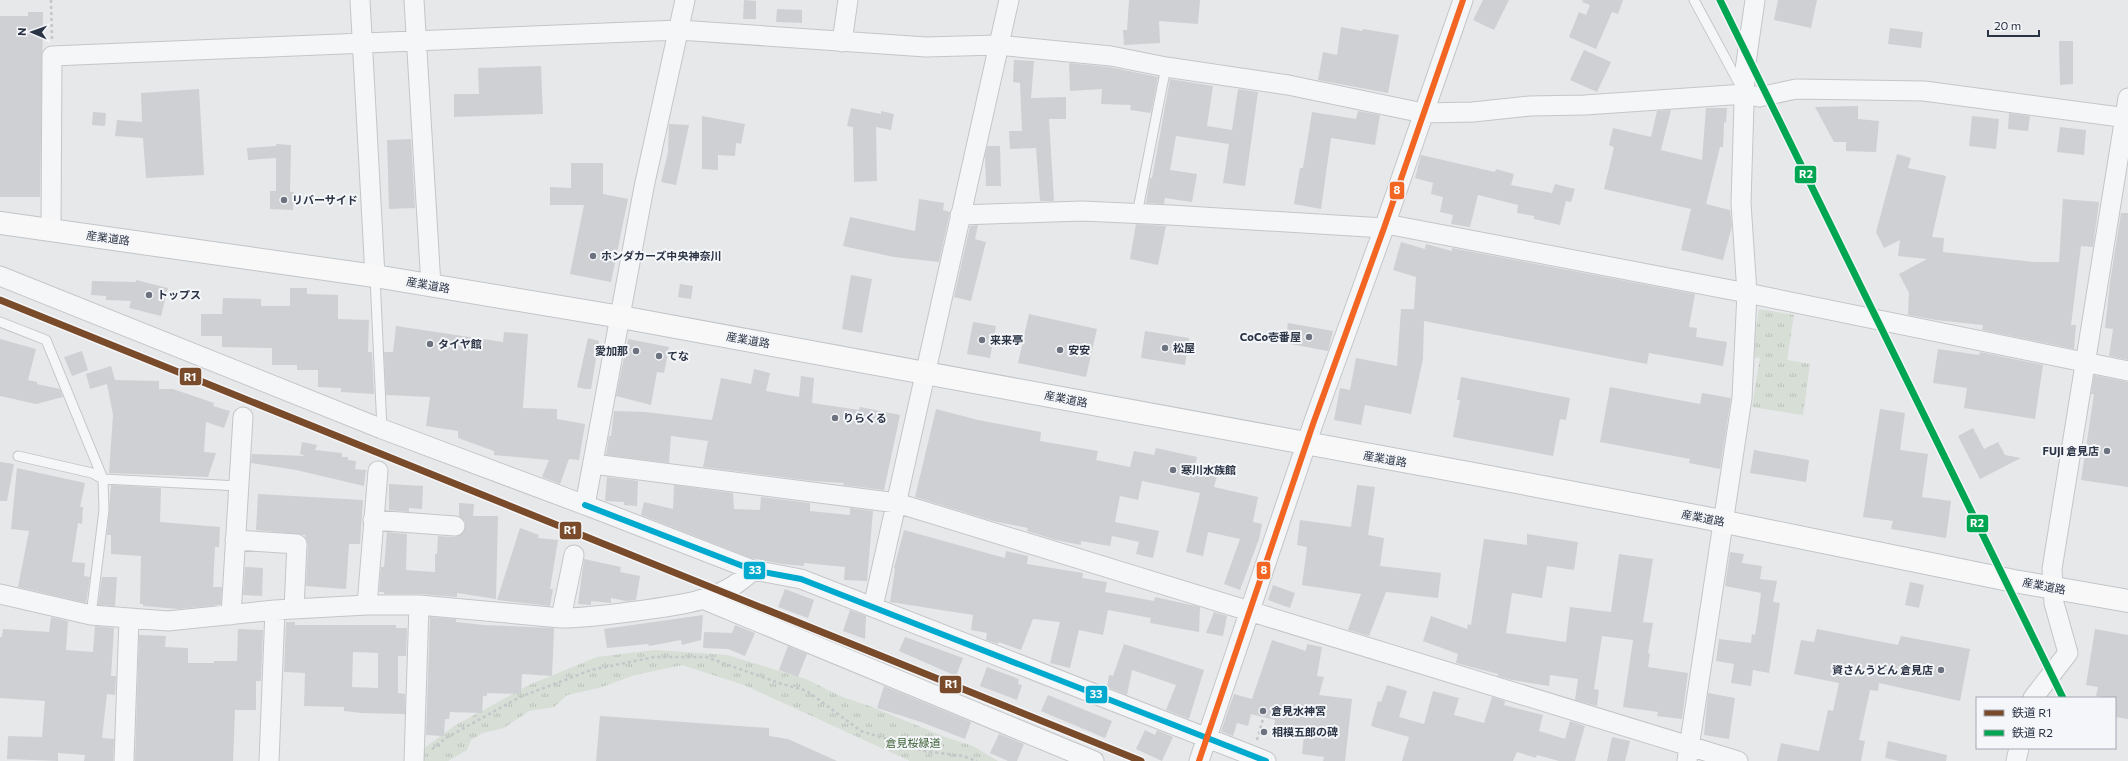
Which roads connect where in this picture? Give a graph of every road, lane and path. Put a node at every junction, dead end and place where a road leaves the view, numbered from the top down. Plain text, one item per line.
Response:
1 (51, 0) edge
2 (360, 0) edge
3 (414, 0) edge
4 (685, 0) edge
5 (848, 0) edge
6 (1009, 0) edge
7 (1463, 0) edge
8 (1694, 0) edge
9 (1755, 0) edge
10 (679, 30) junction
11 (417, 40) junction
12 (362, 42) junction
13 (842, 42) junction
14 (997, 45) junction
15 (52, 56) junction
16 (1166, 67) junction
17 (1745, 94) junction
18 (2128, 98) edge
19 (1423, 113) junction
20 (2127, 118) edge
21 (1137, 214) junction
22 (960, 215) junction
23 (0, 223) edge
24 (1385, 226) junction
25 (51, 230) junction
26 (0, 276) edge
27 (375, 276) junction
28 (431, 286) junction
29 (1747, 292) junction
30 (621, 317) junction
31 (0, 322) edge
32 (2086, 363) junction
33 (2128, 371) edge
34 (924, 372) junction
35 (243, 417) dead end
36 (382, 429) junction
37 (1307, 444) junction
38 (18, 456) dead end
39 (593, 464) junction
40 (378, 471) dead end
41 (103, 479) junction
42 (239, 486) junction
43 (897, 503) junction
44 (585, 505) junction
45 (373, 520) junction
46 (1722, 522) junction
47 (455, 526) dead end
48 (236, 540) junction
49 (574, 555) dead end
50 (753, 570) junction
51 (2052, 588) junction
52 (0, 594) edge
53 (705, 600) junction
54 (2128, 601) edge
55 (367, 605) junction
56 (419, 605) junction
57 (873, 607) junction
58 (294, 609) junction
59 (1249, 609) junction
60 (275, 610) junction
61 (91, 615) junction
62 (231, 615) junction
63 (561, 618) junction
64 (129, 619) junction
65 (2034, 697) edge
66 (1262, 719) dead end
67 (1259, 733) dead end
68 (1207, 738) junction
69 (2019, 749) edge
70 (1688, 754) edge
71 (421, 756) edge
72 (124, 761) edge
73 (269, 761) edge
74 (977, 761) edge
75 (1094, 761) edge
76 (1199, 761) edge
77 (1266, 761) edge
78 (1738, 761) edge
79 (2016, 761) edge

1 - 15 path
2 - 12 street
3 - 11 street
4 - 10 street
5 - 13 street
6 - 14 street
7 - 19 street
8 - 17 lane
9 - 17 street
10 - 11 street
10 - 13 street
10 - 30 street
11 - 12 street
11 - 28 street
12 - 15 street
12 - 27 street
13 - 14 street
14 - 16 street
14 - 22 street
15 - 25 street
16 - 19 street
16 - 21 lane
17 - 19 street
17 - 20 street
17 - 29 street
18 - 20 street
19 - 24 street
20 - 32 street
21 - 22 street
21 - 24 street
22 - 34 street
23 - 25 main road, 産業道路
24 - 29 street
24 - 37 street
25 - 27 main road, 産業道路
26 - 36 street
27 - 28 main road, 産業道路
27 - 36 lane
28 - 30 main road, 産業道路
29 - 32 street
29 - 46 street
30 - 34 main road, 産業道路
30 - 39 street
31 - 41 lane
32 - 33 street
32 - 51 street
34 - 37 main road, 産業道路
34 - 43 street
35 - 42 street
36 - 44 street
37 - 46 main road, 産業道路
37 - 59 street
38 - 41 lane
39 - 43 street
39 - 44 street
40 - 45 street
41 - 42 lane
41 - 61 lane
42 - 48 street
43 - 57 street
43 - 59 street
44 - 50 street
45 - 47 street
45 - 55 street
46 - 51 main road, 産業道路
46 - 70 street
48 - 58 street
48 - 62 street
49 - 63 street
50 - 53 street
50 - 57 street
51 - 54 main road, 産業道路
51 - 65 street
52 - 61 street
53 - 63 street
53 - 75 street
55 - 56 street
55 - 58 street
56 - 63 street
56 - 71 street
57 - 68 street
58 - 60 street
59 - 68 street
59 - 70 street
60 - 62 street
60 - 73 street
61 - 64 street
62 - 64 street
64 - 72 street
66 - 67 path
68 - 76 street
68 - 77 street
69 - 79 street
70 - 78 street
71 - 74 path

